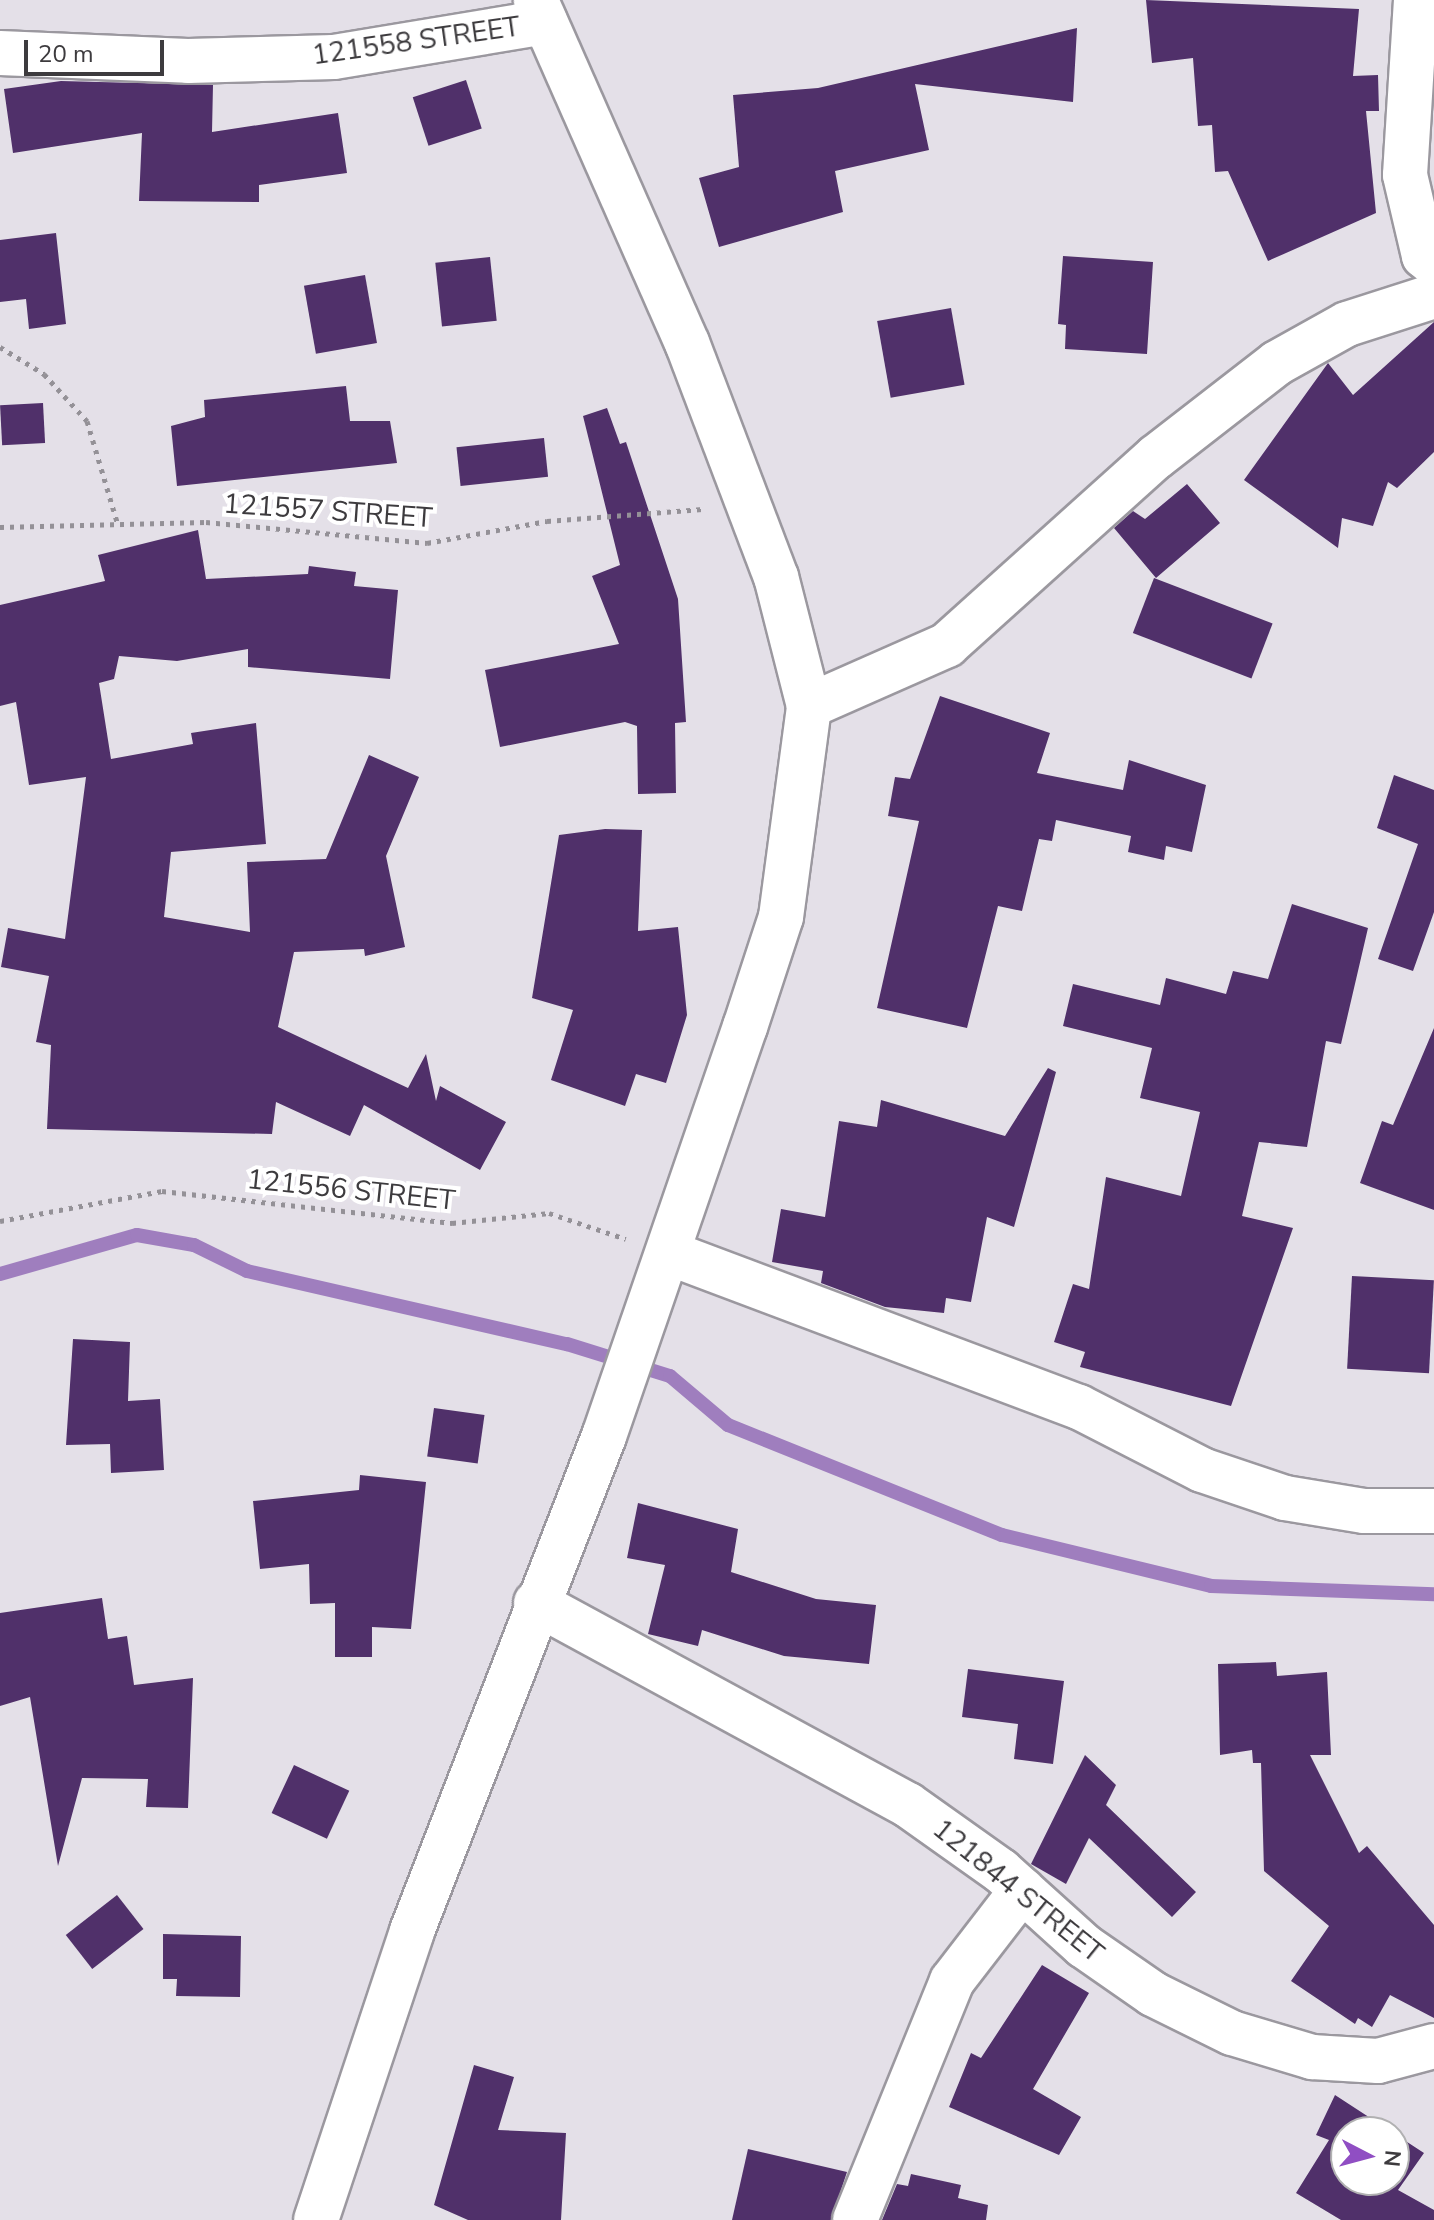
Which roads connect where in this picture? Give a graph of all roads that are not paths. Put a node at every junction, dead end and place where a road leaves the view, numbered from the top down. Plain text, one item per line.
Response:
1 (1416, 0) edge
2 (540, 11) edge
3 (0, 53) edge
4 (1434, 264) edge
5 (1434, 296) edge
6 (809, 706) junction
7 (669, 1253) junction
8 (1434, 1511) edge
9 (536, 1603) junction
10 (1022, 1890) junction
11 (1434, 2046) edge
12 (316, 2220) edge
13 (855, 2220) edge

1 - 4 street
2 - 3 street, 121558 STREET
2 - 6 street
5 - 6 street
6 - 7 street
7 - 8 street
7 - 9 street
9 - 10 street, 121844 STREET
9 - 12 street
10 - 11 street, 121844 STREET
10 - 13 street

